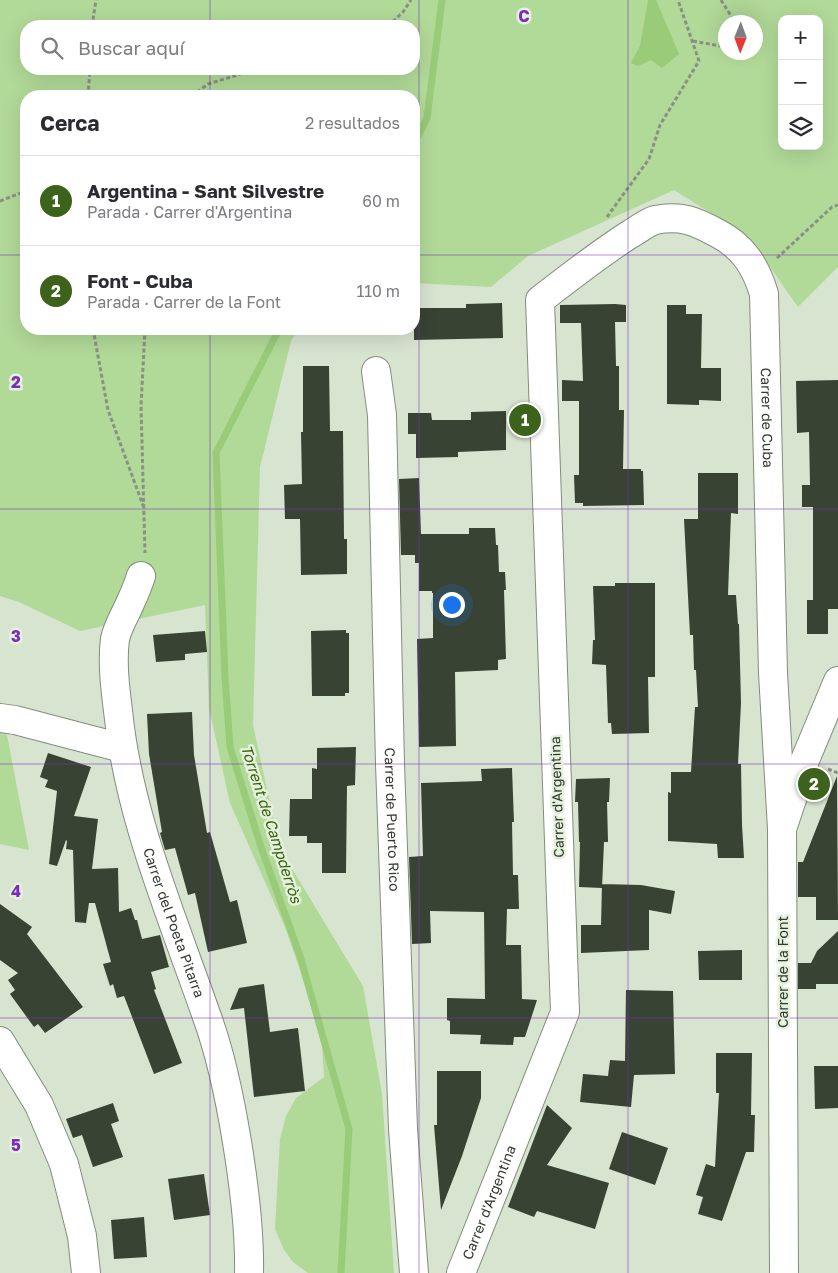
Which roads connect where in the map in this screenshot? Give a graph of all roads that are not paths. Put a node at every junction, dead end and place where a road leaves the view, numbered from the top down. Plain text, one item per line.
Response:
1 (540, 300) joint
2 (376, 371) dead end
3 (140, 576) road end
4 (838, 682) edge
5 (0, 718) edge
6 (122, 748) junction
7 (782, 829) junction
8 (0, 1041) edge
9 (417, 1271) edge
10 (86, 1273) edge
11 (249, 1273) edge
12 (461, 1273) edge
13 (784, 1273) edge

1 - 7 street, Carrer de Cuba
1 - 12 street, Carrer d'Argentina
2 - 9 street, Carrer de Puerto Rico
3 - 6 street, Carrer del Poeta Pitarra
4 - 7 street, Carrer de la Font
5 - 6 street
6 - 11 street, Carrer del Poeta Pitarra
7 - 13 street, Carrer de la Font
8 - 10 street

